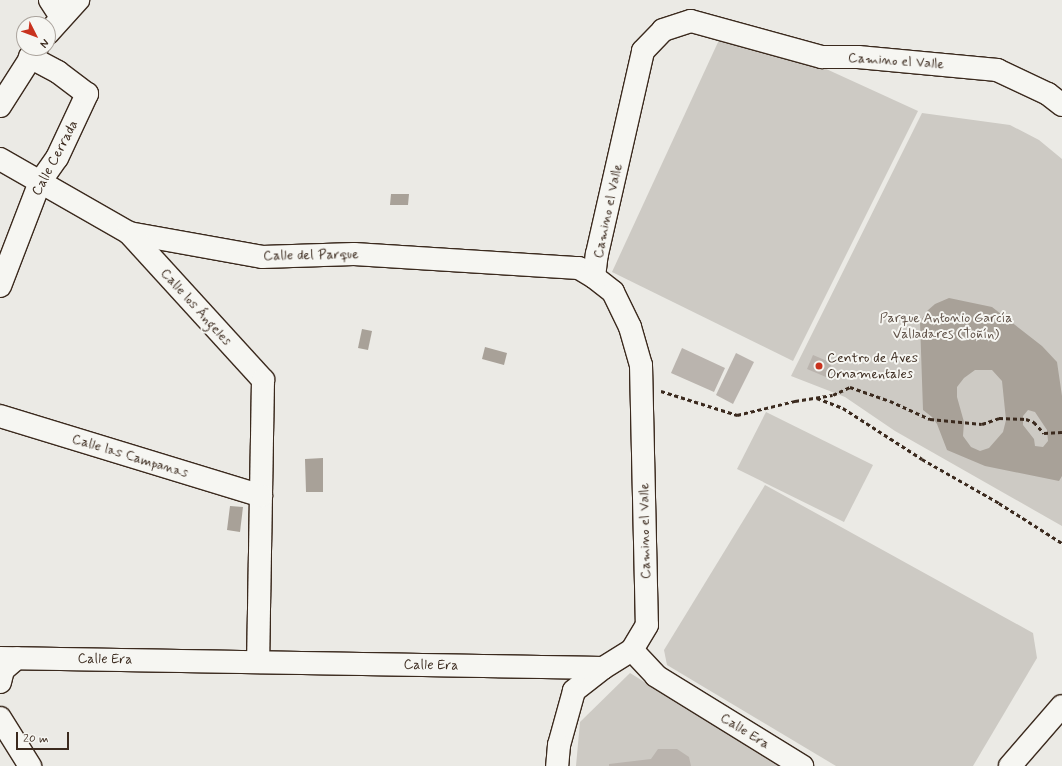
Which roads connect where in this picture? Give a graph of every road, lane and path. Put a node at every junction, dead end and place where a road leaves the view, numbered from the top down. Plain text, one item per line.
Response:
1 (78, 0) edge
2 (54, 16) edge
3 (31, 56) edge
4 (38, 56) edge
5 (1062, 105) edge
6 (0, 106) edge
7 (0, 158) edge
8 (40, 182) junction
9 (129, 233) junction
10 (594, 277) junction
11 (0, 286) edge
12 (641, 385) junction
13 (816, 398) junction
14 (0, 416) edge
15 (1062, 432) edge
16 (261, 496) junction
17 (1062, 542) edge
18 (632, 650) junction
19 (8, 658) edge
20 (258, 662) junction
21 (603, 668) junction
22 (0, 682) edge
23 (1062, 706) edge
24 (0, 718) edge
25 (30, 766) edge
26 (557, 766) edge
27 (802, 766) edge
28 (1010, 766) edge

1 - 2 street
3 - 6 street
4 - 8 street, Calle Cerrada
5 - 10 street, Camino el Valle
7 - 8 street, Calle del Parque
8 - 9 street, Calle del Parque
8 - 11 street, Calle Cerrada
9 - 10 street, Calle del Parque
9 - 16 street, Calle los Ángeles
10 - 12 street, Camino el Valle
12 - 13 path
12 - 18 street, Camino el Valle
13 - 15 path
13 - 17 path
14 - 16 street, Calle las Campanas
16 - 20 street
18 - 21 street, Camino el Valle
18 - 27 street, Calle Era
19 - 20 street, Calle Era
19 - 22 street
20 - 21 street, Calle Era
21 - 26 street, Camino el Valle
23 - 28 street
24 - 25 street

